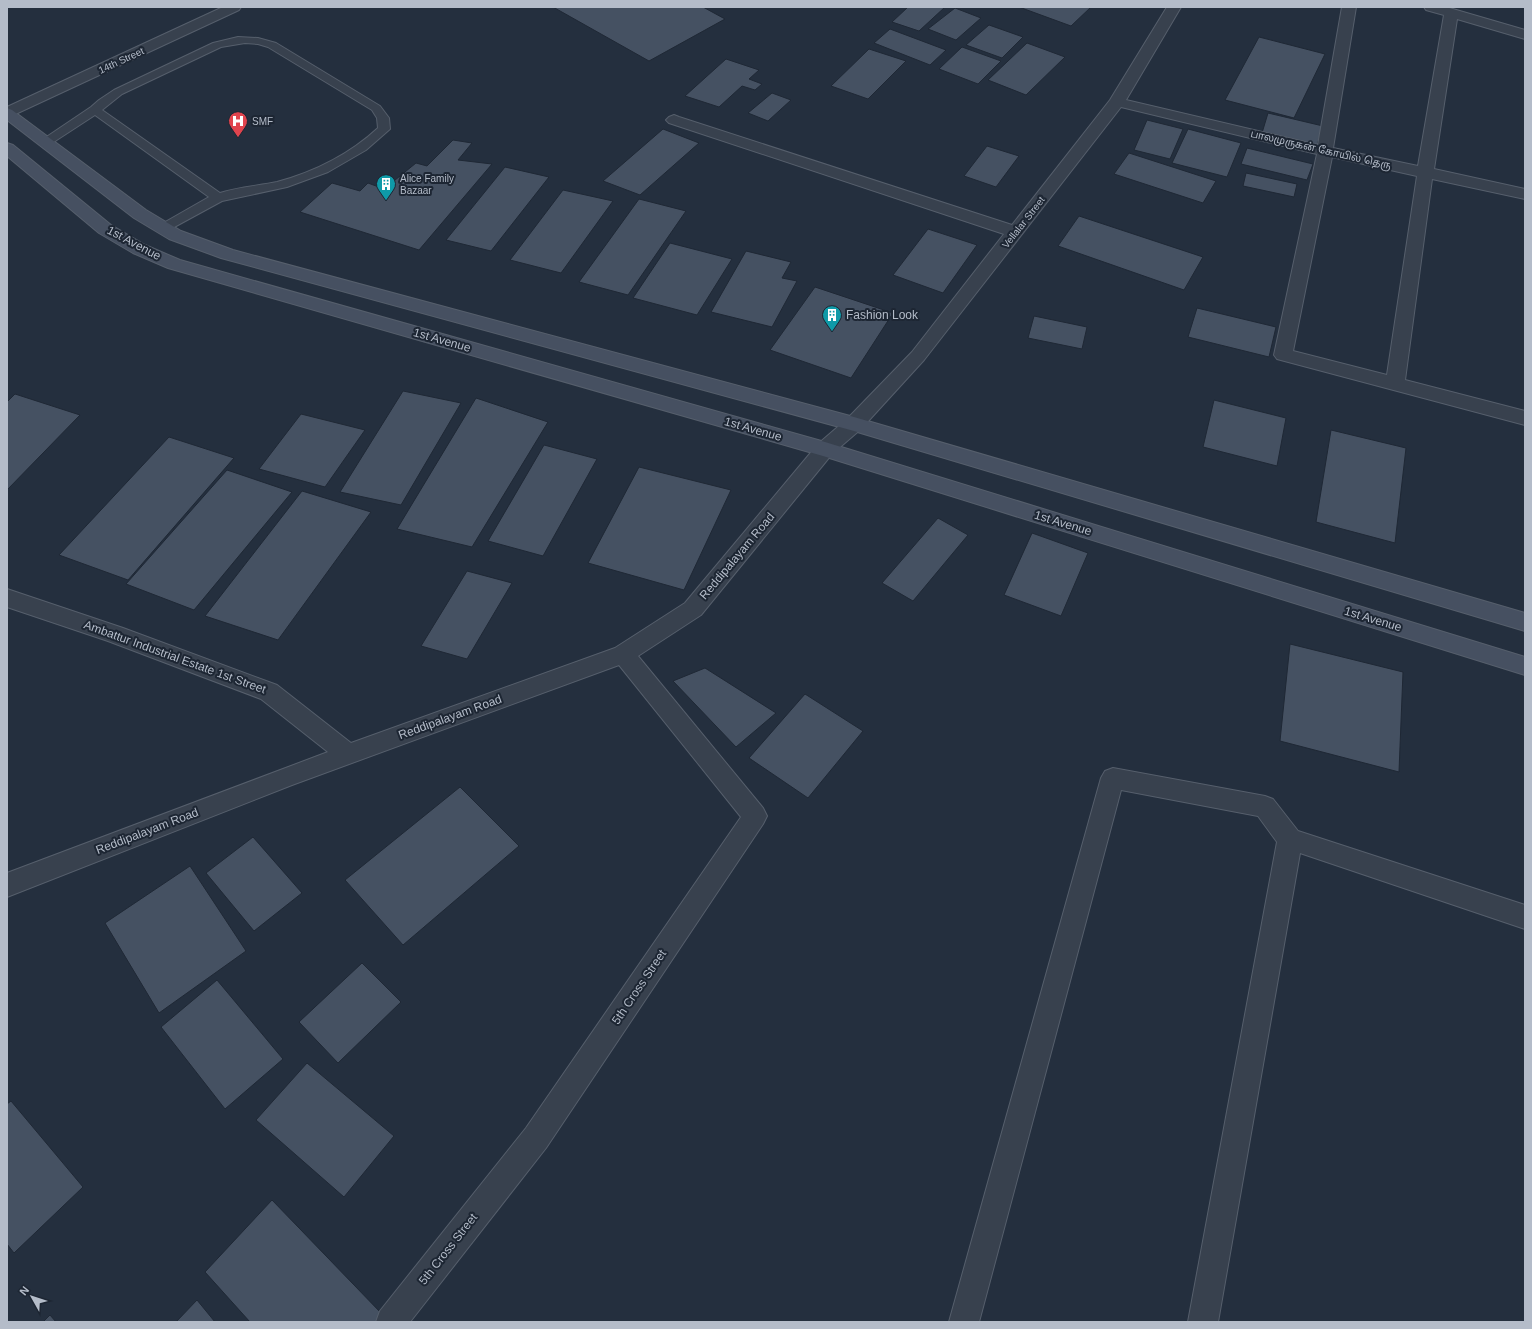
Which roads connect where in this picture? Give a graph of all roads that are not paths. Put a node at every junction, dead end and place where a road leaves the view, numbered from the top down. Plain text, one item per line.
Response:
1 (234, 7) edge
2 (1349, 7) edge
3 (1431, 7) edge
4 (1171, 12) edge
5 (1451, 13) junction
6 (1525, 35) edge
7 (1118, 102) junction
8 (95, 110) junction
9 (7, 113) edge
10 (674, 120) dead end
11 (45, 142) junction
12 (7, 148) edge
13 (1325, 151) junction
14 (1426, 173) junction
15 (1525, 194) edge
16 (218, 198) junction
17 (165, 228) junction
18 (1015, 232) junction
19 (1395, 384) junction
20 (1525, 418) edge
21 (854, 424) junction
22 (825, 449) junction
23 (7, 598) edge
24 (1525, 622) edge
25 (623, 654) junction
26 (1525, 666) edge
27 (349, 755) junction
28 (1290, 839) junction
29 (7, 885) edge
30 (1525, 917) edge
31 (391, 1322) edge
32 (964, 1322) edge
33 (1203, 1322) edge

1 - 9 street, 14th Street
2 - 13 street
3 - 5 street
4 - 7 street, Vellalar Street
5 - 6 street
5 - 14 street
7 - 13 street, பாலமுருகன் கோயில் தெரு
7 - 18 street, Vellalar Street
8 - 11 lane
8 - 16 lane
8 - 16 lane
9 - 11 main road
10 - 18 street
11 - 17 main road
12 - 22 main road, 1st Avenue
13 - 14 street, பாலமுருகன் கோயில் தெரு
13 - 19 street
14 - 15 street, பாலமுருகன் கோயில் தெரு
14 - 19 street
16 - 17 lane
17 - 21 main road
18 - 21 street, Vellalar Street
19 - 20 street
21 - 22 street, Vellalar Street
21 - 24 main road
22 - 25 street, Reddipalayam Road
22 - 26 main road, 1st Avenue
23 - 27 street, Ambattur Industrial Estate 1st Street
25 - 27 street, Reddipalayam Road
25 - 31 street, 5th Cross Street
27 - 29 street, Reddipalayam Road
28 - 30 street
28 - 32 street
28 - 33 street

